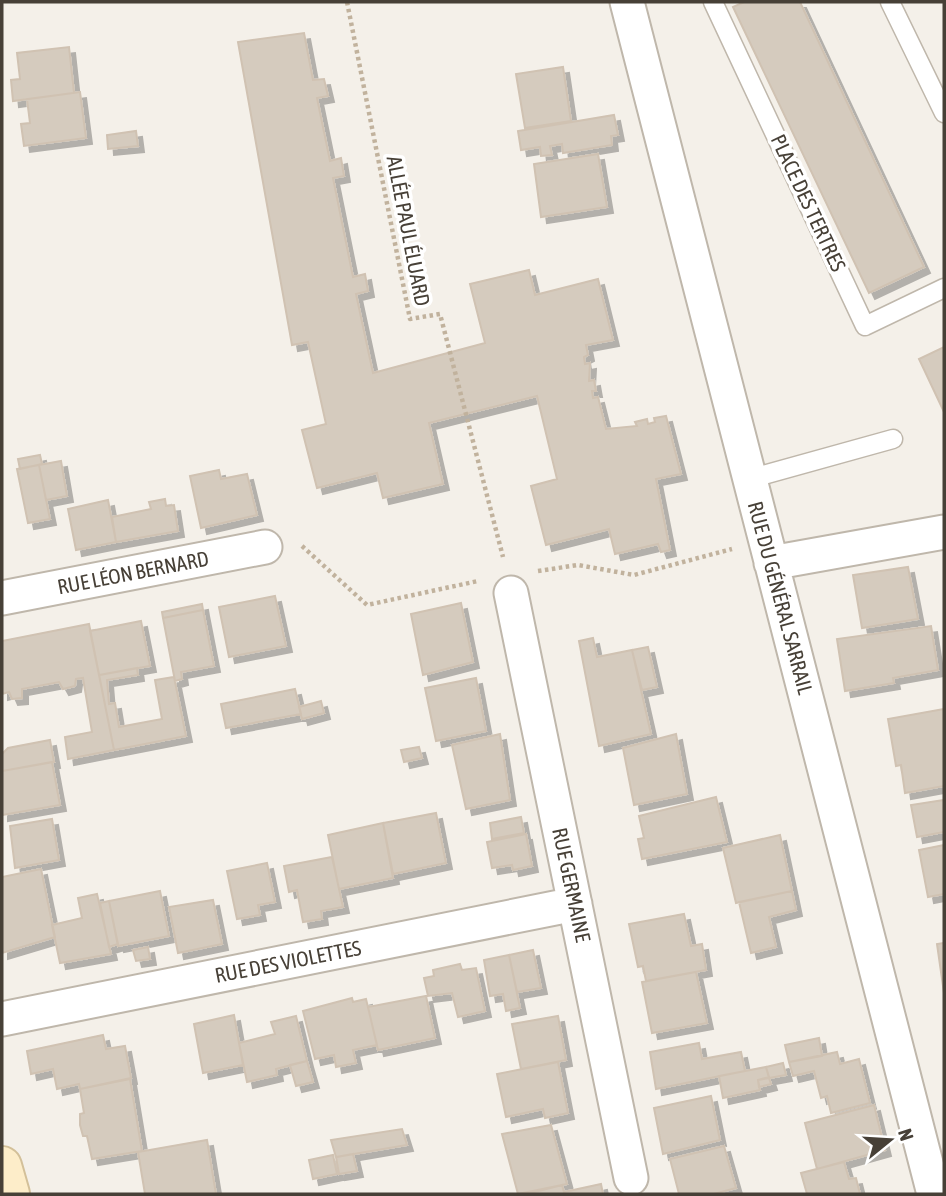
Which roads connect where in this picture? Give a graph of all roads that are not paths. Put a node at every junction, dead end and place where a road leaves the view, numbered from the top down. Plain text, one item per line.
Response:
1 (627, 2) edge
2 (713, 2) edge
3 (890, 2) edge
4 (944, 113) edge
5 (944, 288) edge
6 (893, 439) dead end
7 (749, 479) junction
8 (944, 532) edge
9 (265, 547) road end
10 (768, 552) junction
11 (509, 584) road end
12 (2, 598) edge
13 (575, 904) junction
14 (2, 1019) edge
15 (2, 1166) edge
16 (631, 1178) dead end
17 (10, 1194) edge
18 (934, 1194) edge

1 - 7 street, RUE DU GÉNÉRAL SARRAIL
2 - 5 lane, PLACE DES TERTRES
3 - 4 lane
6 - 7 lane
7 - 10 street, RUE DU GÉNÉRAL SARRAIL
8 - 10 street
9 - 12 street, RUE LÉON BERNARD
10 - 18 street, RUE DU GÉNÉRAL SARRAIL
11 - 13 street, RUE GERMAINE
13 - 14 street, RUE DES VIOLETTES
13 - 16 street, RUE GERMAINE
15 - 17 main road

